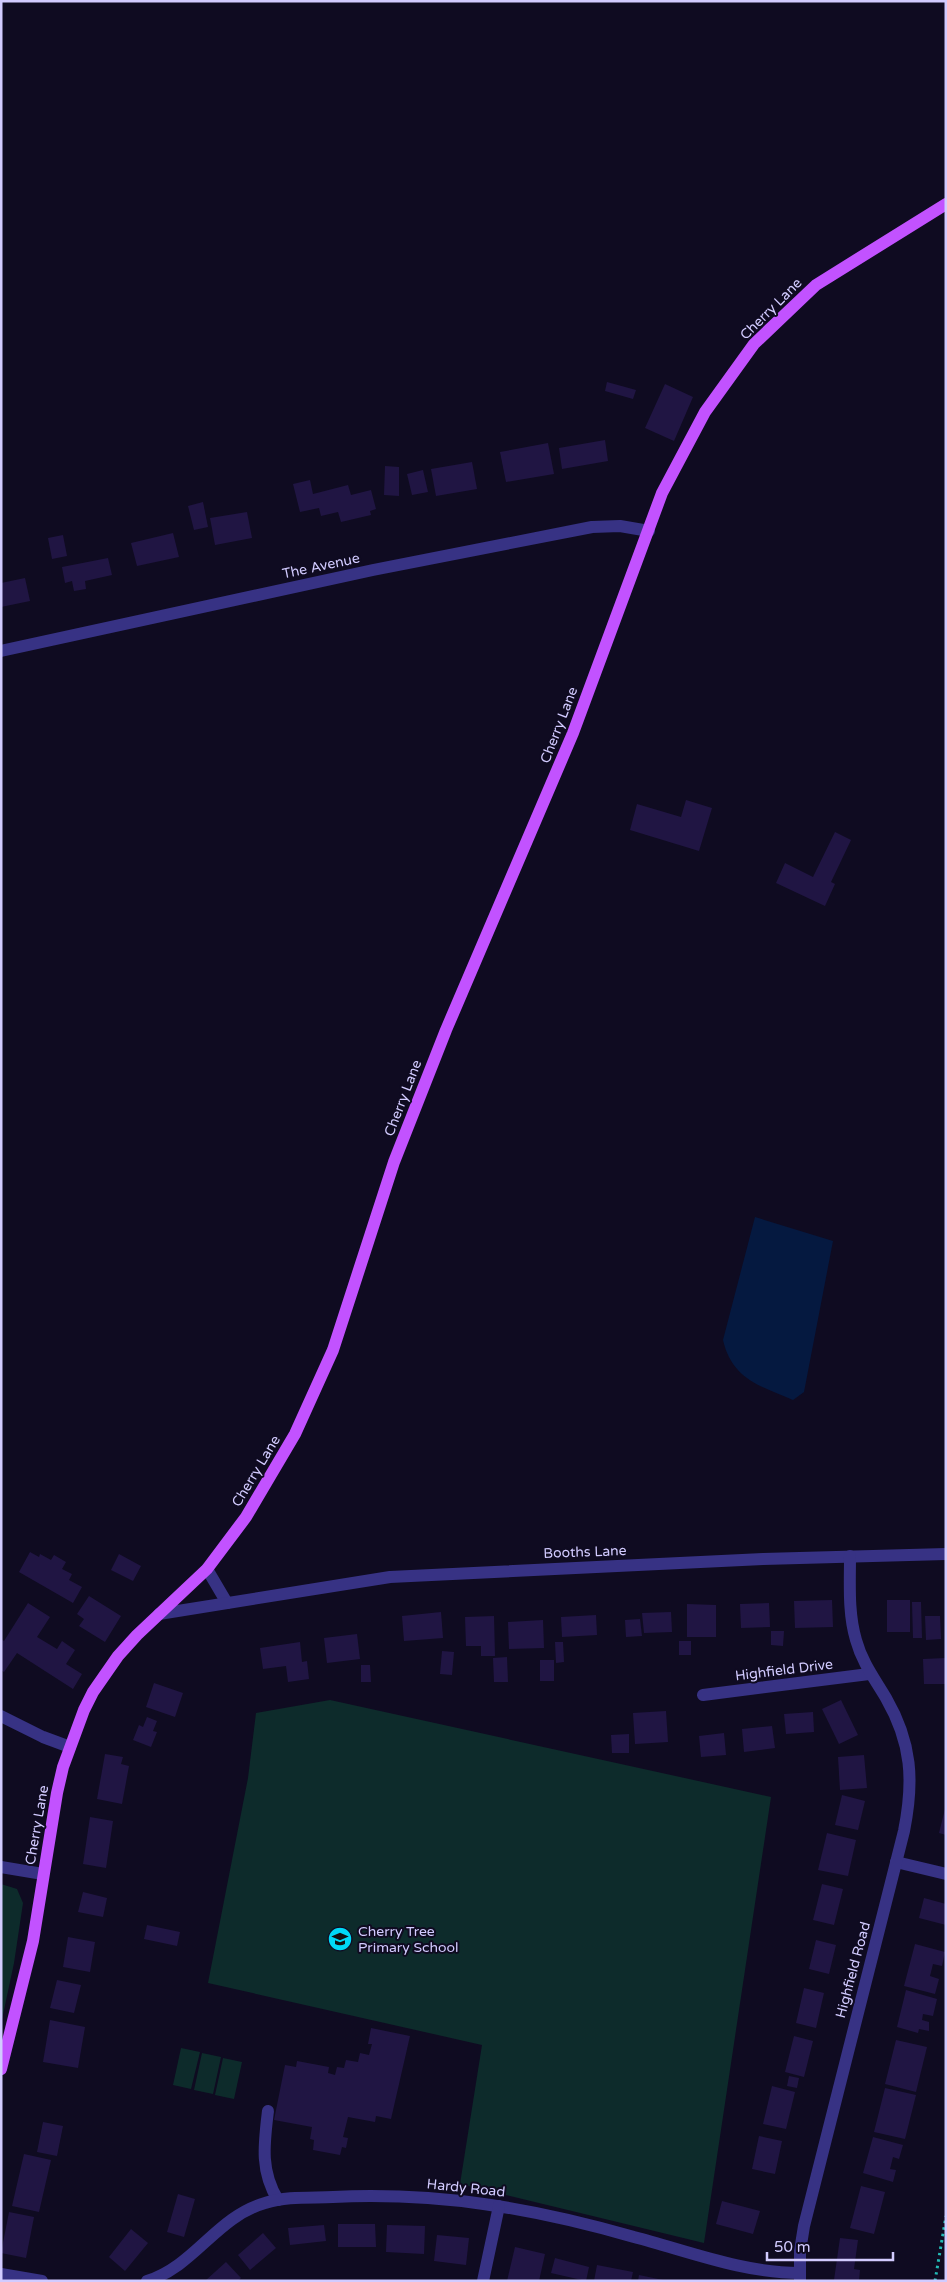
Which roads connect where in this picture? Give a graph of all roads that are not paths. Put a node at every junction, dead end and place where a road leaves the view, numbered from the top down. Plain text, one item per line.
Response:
1 (946, 204) edge
2 (649, 531) junction
3 (1, 651) edge
4 (946, 1554) edge
5 (850, 1556) junction
6 (207, 1569) junction
7 (227, 1603) junction
8 (159, 1614) junction
9 (869, 1674) junction
10 (703, 1695) dead end
11 (1, 1716) edge
12 (70, 1747) junction
13 (896, 1862) junction
14 (1, 1867) edge
15 (43, 1874) junction
16 (946, 1874) edge
17 (1, 2069) edge
18 (268, 2110) dead end
19 (278, 2200) junction
20 (499, 2206) junction
21 (1, 2274) edge
22 (800, 2277) edge
23 (42, 2281) edge
24 (147, 2281) edge
25 (483, 2281) edge

1 - 2 main road, Cherry Lane
2 - 3 street, The Avenue
2 - 6 main road, Cherry Lane
4 - 5 street, Booths Lane
5 - 7 street, Booths Lane
5 - 9 street, Highfield Road
6 - 7 street
6 - 8 main road, Cherry Lane
7 - 8 street, Booths Lane
8 - 12 main road, Cherry Lane
9 - 10 street, Highfield Drive
9 - 13 street, Highfield Road
11 - 12 street
12 - 15 main road, Cherry Lane
13 - 16 street
13 - 22 street, Highfield Road
14 - 15 street
15 - 17 main road, Cherry Lane
18 - 19 street
19 - 20 street, Hardy Road
19 - 24 street, Hardy Road
20 - 22 street, Hardy Road
20 - 25 street
21 - 23 street

